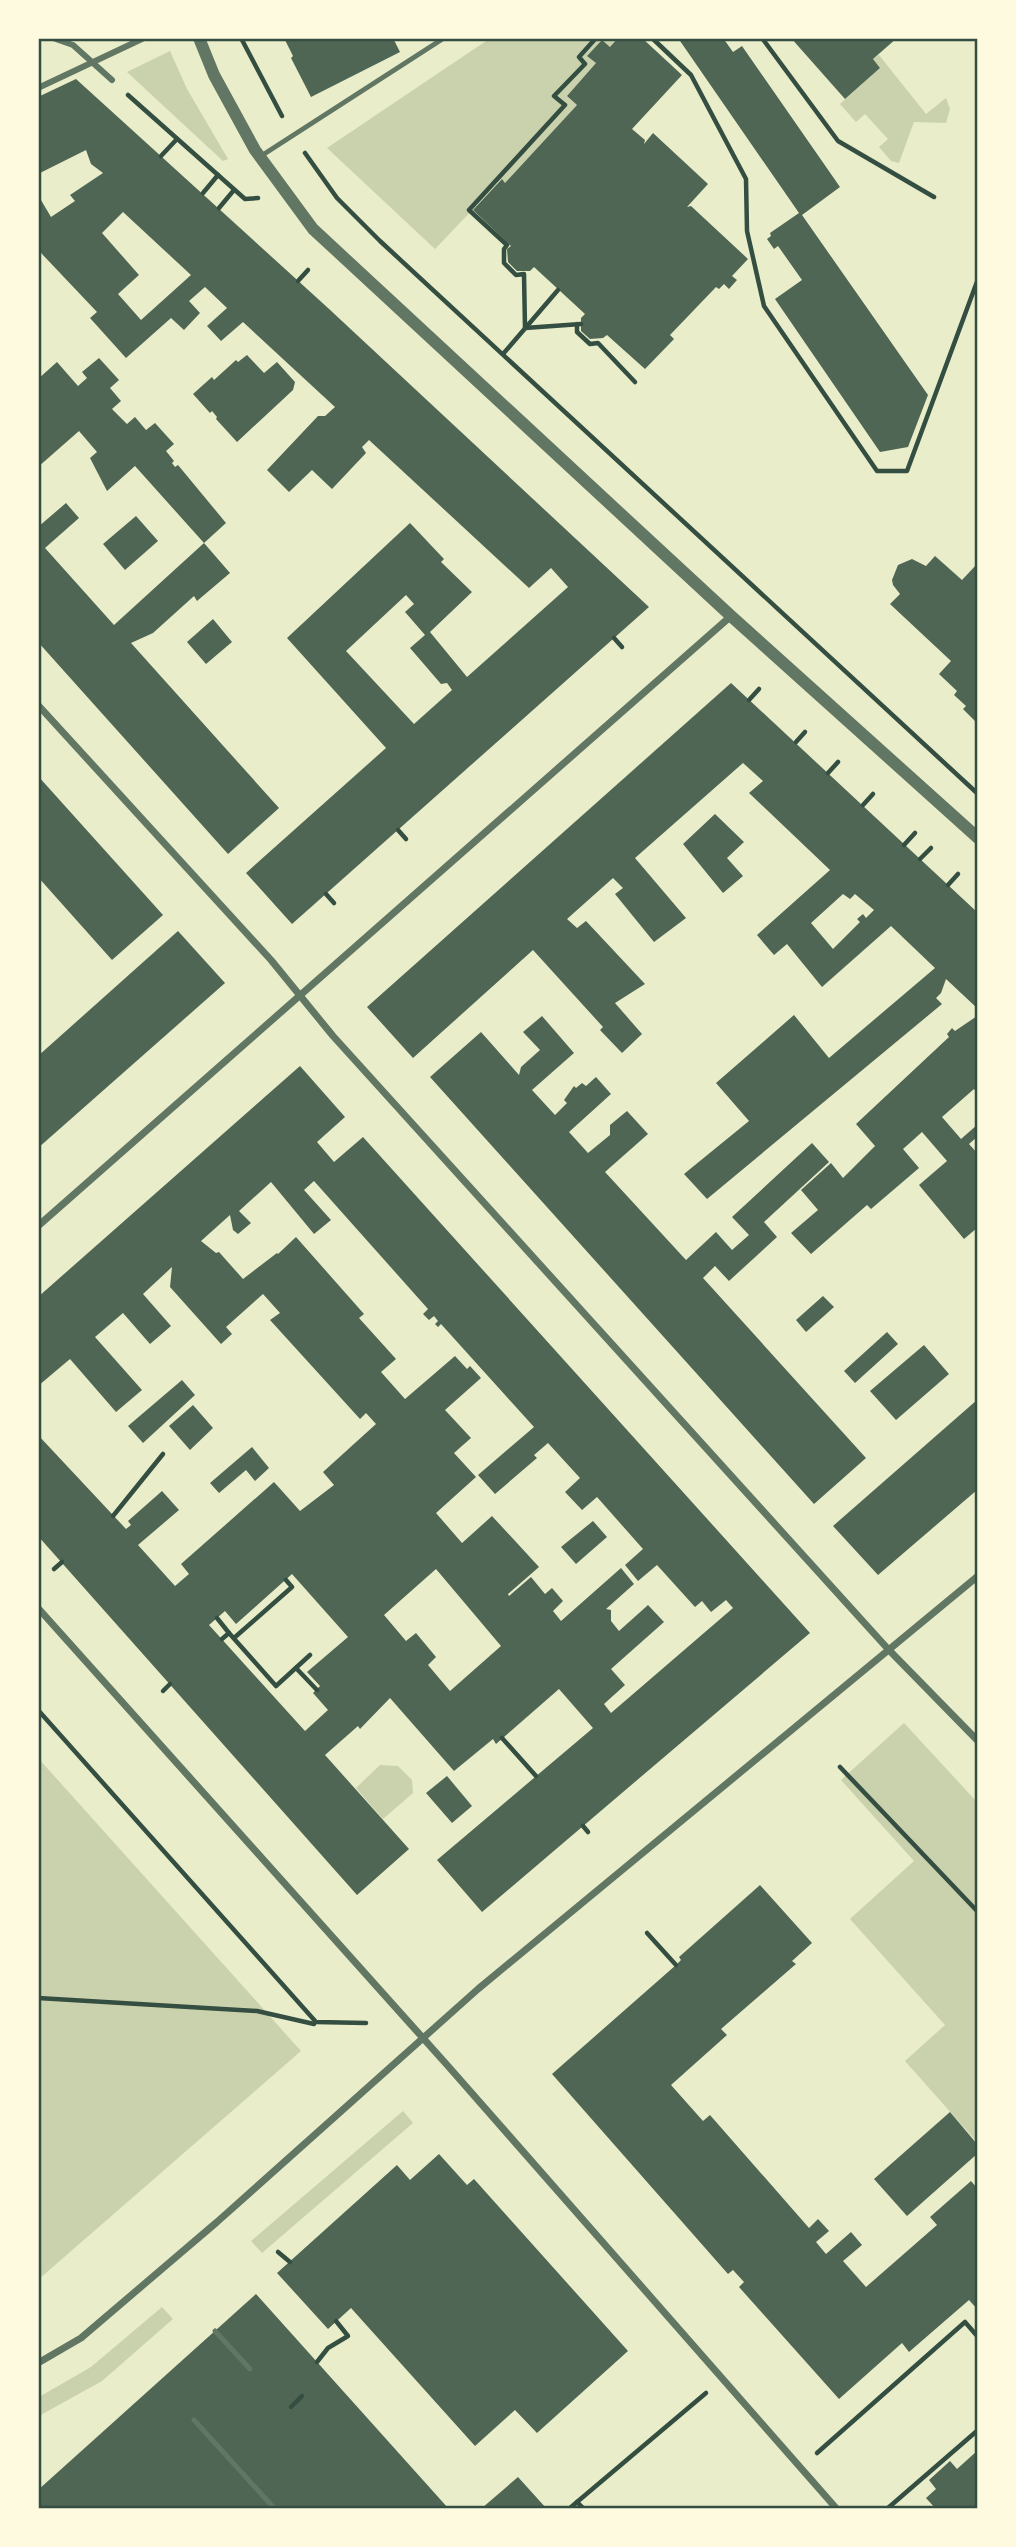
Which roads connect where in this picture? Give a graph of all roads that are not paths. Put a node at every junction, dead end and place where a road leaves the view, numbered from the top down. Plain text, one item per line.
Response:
1 (53, 38) edge
2 (144, 38) edge
3 (199, 38) edge
4 (444, 38) edge
5 (92, 61) junction
6 (112, 80) road end
7 (49, 83) junction
8 (38, 88) edge
9 (52, 90) dead end
10 (259, 157) junction
11 (731, 616) junction
12 (38, 705) edge
13 (978, 838) edge
14 (299, 995) junction
15 (38, 1226) edge
16 (978, 1576) edge
17 (38, 1608) edge
18 (888, 1648) junction
19 (978, 1741) edge
20 (422, 2037) junction
21 (215, 2331) dead end
22 (38, 2363) edge
23 (250, 2369) dead end
24 (194, 2420) dead end
25 (274, 2508) edge
26 (836, 2508) edge

1 - 5 street
2 - 5 street
3 - 10 street
4 - 10 lane
5 - 6 street
5 - 7 street
7 - 8 street
7 - 9 street
10 - 11 street
11 - 13 street
11 - 14 street
12 - 14 street
14 - 15 street
14 - 18 street
16 - 18 street
17 - 20 street
18 - 19 street
18 - 20 street
20 - 22 street
20 - 26 street
21 - 23 lane
24 - 25 lane

